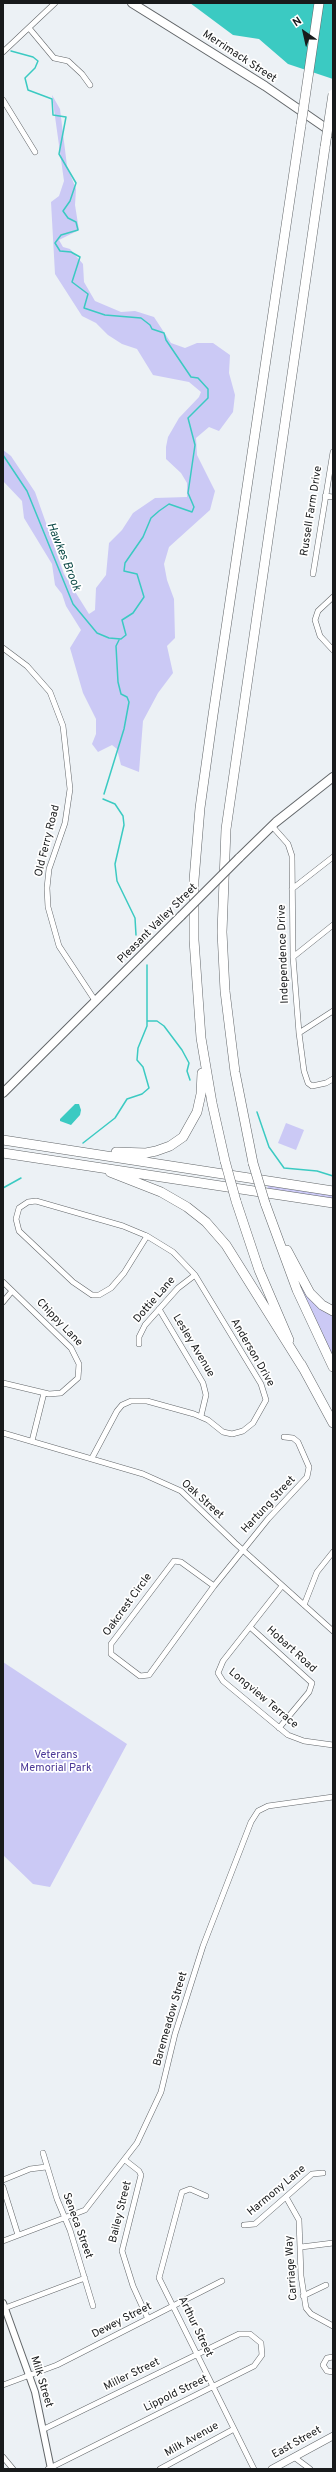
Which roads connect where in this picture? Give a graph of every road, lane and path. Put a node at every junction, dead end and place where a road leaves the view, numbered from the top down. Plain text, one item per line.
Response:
1 (55, 3) edge
2 (132, 3) edge
3 (319, 3) edge
4 (29, 28) junction
5 (3, 52) edge
6 (90, 85) dead end
7 (333, 94) edge
8 (3, 100) edge
9 (333, 133) edge
10 (35, 152) dead end
11 (333, 452) edge
12 (325, 496) junction
13 (333, 497) edge
14 (313, 574) dead end
15 (333, 597) edge
16 (3, 648) edge
17 (333, 650) edge
18 (333, 777) edge
19 (272, 826) junction
20 (333, 857) edge
21 (292, 889) junction
22 (333, 925) edge
23 (293, 957) junction
24 (96, 1002) junction
25 (333, 1011) edge
26 (299, 1033) junction
27 (201, 1038) junction
28 (333, 1079) edge
29 (3, 1093) edge
30 (3, 1140) edge
31 (33, 1145) junction
32 (3, 1153) edge
33 (94, 1166) junction
34 (333, 1191) edge
35 (333, 1203) edge
36 (269, 1213) junction
37 (147, 1236) junction
38 (194, 1275) junction
39 (3, 1282) edge
40 (12, 1291) junction
41 (3, 1302) edge
42 (159, 1309) junction
43 (333, 1311) edge
44 (139, 1344) dead end
45 (333, 1367) edge
46 (303, 1368) junction
47 (3, 1383) edge
48 (44, 1393) junction
49 (201, 1416) junction
50 (333, 1423) edge
51 (3, 1433) edge
52 (284, 1437) dead end
53 (32, 1441) junction
54 (92, 1458) junction
55 (242, 1550) junction
56 (333, 1552) edge
57 (214, 1586) junction
58 (282, 1586) junction
59 (304, 1605) junction
60 (250, 1626) junction
61 (333, 1631) edge
62 (279, 1728) junction
63 (333, 1745) edge
64 (333, 1797) edge
65 (42, 2153) dead end
66 (125, 2160) junction
67 (46, 2167) junction
68 (323, 2173) dead end
69 (3, 2180) edge
70 (3, 2187) edge
71 (206, 2196) dead end
72 (286, 2197) junction
73 (65, 2218) junction
74 (244, 2225) dead end
75 (18, 2235) junction
76 (3, 2241) edge
77 (333, 2243) edge
78 (301, 2247) junction
79 (85, 2278) junction
80 (222, 2281) dead end
81 (326, 2285) dead end
82 (303, 2296) junction
83 (4, 2306) edge
84 (93, 2306) dead end
85 (173, 2306) junction
86 (148, 2319) junction
87 (333, 2326) edge
88 (229, 2338) joint
89 (196, 2354) junction
90 (333, 2357) edge
91 (333, 2372) edge
92 (30, 2376) junction
93 (3, 2385) edge
94 (213, 2387) junction
95 (44, 2429) junction
96 (234, 2429) junction
97 (333, 2436) edge
98 (3, 2457) edge
99 (294, 2457) junction
100 (50, 2468) edge
101 (13, 2469) edge
102 (160, 2469) edge
103 (254, 2469) edge
104 (272, 2469) edge
105 (310, 2469) edge

1 - 4 street
2 - 9 main road, Merrimack Street
3 - 27 highway, bridge
4 - 5 street
4 - 6 street
7 - 36 highway, bridge
8 - 10 street
11 - 12 street, Russell Farm Drive
12 - 13 street
12 - 14 street, Russell Farm Drive
15 - 17 street
16 - 24 street, Old Ferry Road
18 - 19 main road, Pleasant Valley Street
19 - 21 street, Independence Drive
19 - 24 main road, Pleasant Valley Street, bridge
20 - 21 street
21 - 23 street, Independence Drive
22 - 23 street
23 - 26 street, Independence Drive
24 - 29 main road, Pleasant Valley Street
25 - 26 street
26 - 28 street, Independence Drive
27 - 31 highway
27 - 46 highway, bridge
30 - 31 highway
31 - 34 highway
32 - 33 highway
33 - 35 highway
33 - 46 highway
36 - 43 highway
36 - 45 highway
37 - 37 street, Anderson Drive
37 - 38 street, Anderson Drive
38 - 42 street, Dottie Lane
38 - 49 street, Anderson Drive
39 - 40 street, Chippy Lane
40 - 41 street
40 - 48 street, Chippy Lane
42 - 44 street, Dottie Lane
42 - 49 street, Lesley Avenue
46 - 50 highway
47 - 48 street, Chippy Lane
48 - 53 street
49 - 54 street, Anderson Drive
51 - 53 street, Oak Street
52 - 55 street, Hartung Street
53 - 54 street, Oak Street
54 - 55 street, Oak Street
55 - 57 street, Oakcrest Circle
55 - 58 street, Oak Street
56 - 59 street
57 - 57 street, Oakcrest Circle
58 - 59 street, Oak Street
58 - 60 street, Longview Terrace
59 - 61 street, Oak Street
60 - 62 street, Longview Terrace
60 - 62 street, Hobart Road
62 - 63 street, Longview Terrace
64 - 66 street, Baremeadow Street
65 - 67 street, Seneca Street
66 - 73 street, Baremeadow Street
66 - 86 street, Bailey Street
67 - 69 street
67 - 73 street, Seneca Street
68 - 72 street, Harmony Lane
70 - 75 street
71 - 85 street, Arthur Street
72 - 74 street, Harmony Lane
72 - 78 street, Carriage Way
73 - 75 street, Baremeadow Street
73 - 79 street, Seneca Street
75 - 76 street, Baremeadow Street
77 - 78 street
78 - 82 street, Carriage Way
79 - 83 street
79 - 84 street, Seneca Street
80 - 85 street, Dewey Street
81 - 82 street
82 - 87 street, Carriage Way
83 - 92 street, Milk Street
85 - 86 street, Dewey Street
85 - 89 street, Arthur Street
86 - 92 street, Dewey Street
88 - 89 street, Miller Street
88 - 94 street, Lippold Street
89 - 94 street, Arthur Street
89 - 95 street, Miller Street
90 - 91 street
92 - 93 street, Dewey Street
92 - 95 street, Milk Street
94 - 96 street, Arthur Street
94 - 100 street, Lippold Street
95 - 100 street, Milk Street
96 - 102 street, Milk Avenue
96 - 103 street, Arthur Street
97 - 99 main road, East Street
98 - 101 street
99 - 104 main road, East Street
99 - 105 street

